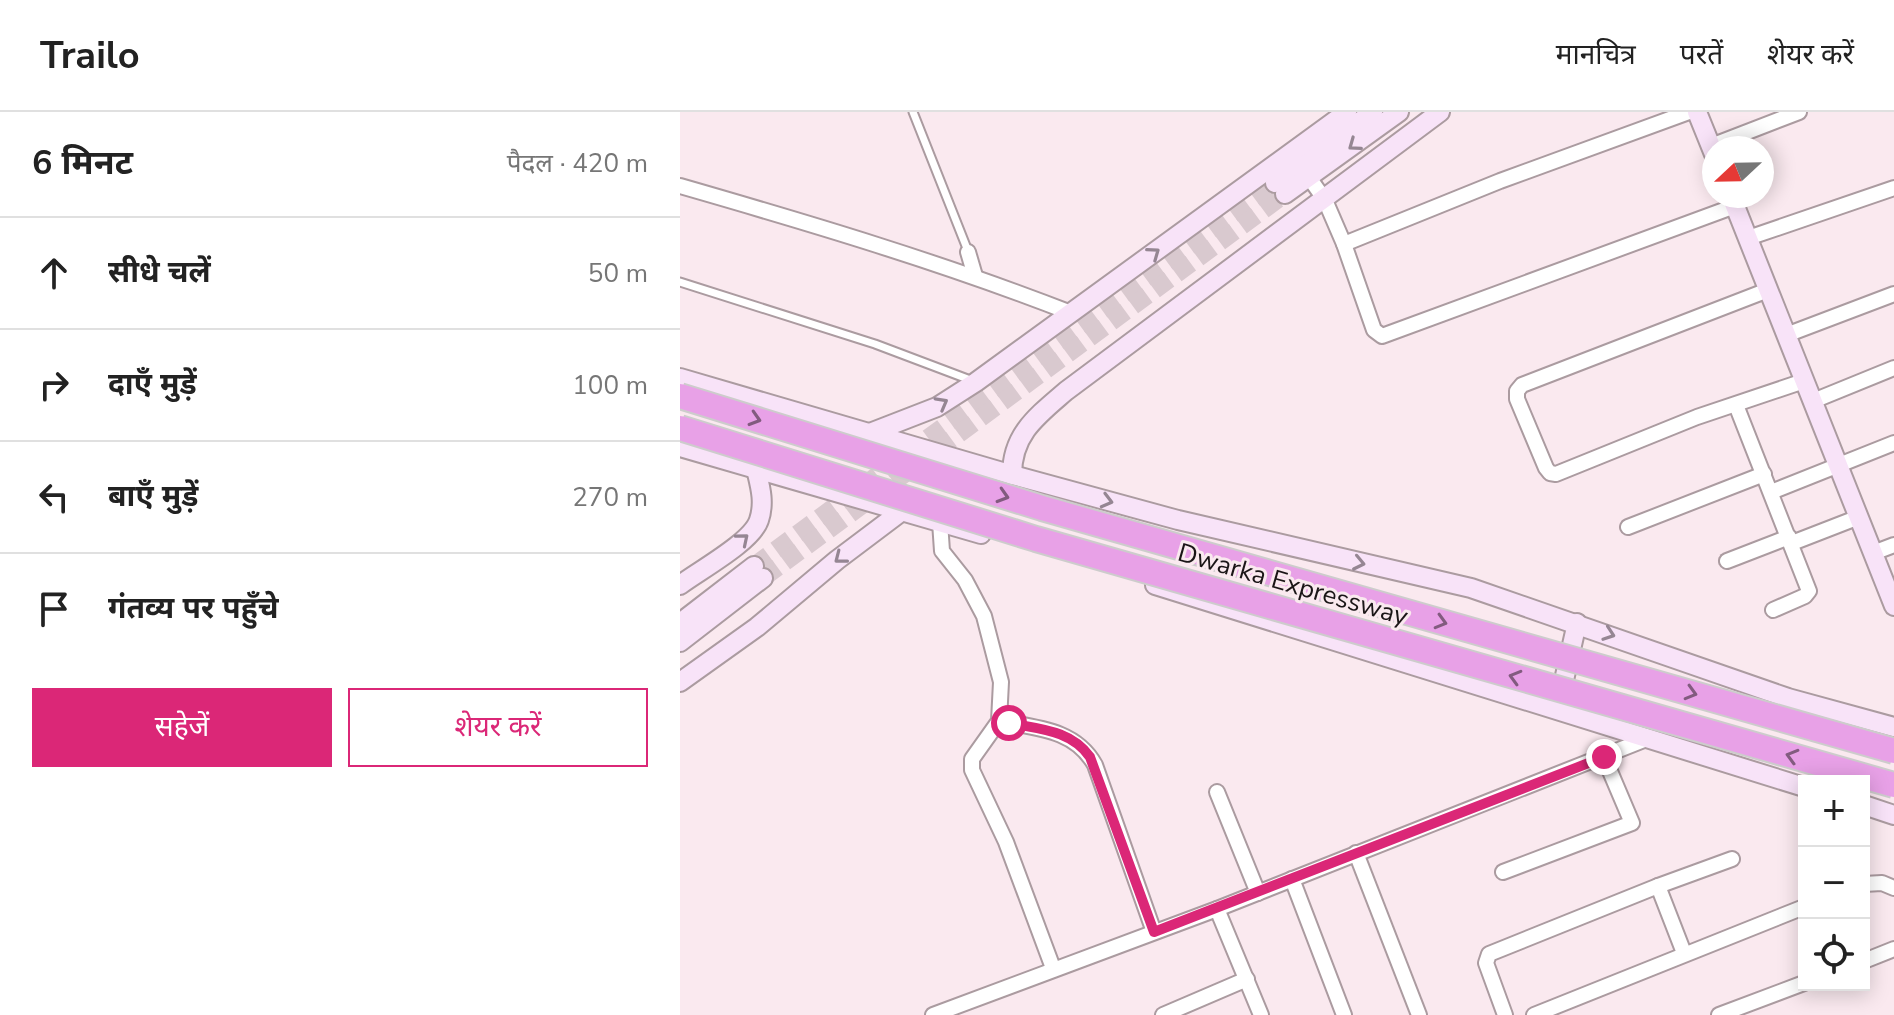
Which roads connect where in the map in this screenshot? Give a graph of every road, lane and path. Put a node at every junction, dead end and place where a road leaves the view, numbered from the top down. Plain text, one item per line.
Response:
1 (913, 112) edge
2 (1399, 112) edge
3 (1440, 112) edge
4 (1689, 112) edge
5 (1697, 112) edge
6 (1793, 113) edge
7 (1358, 115) edge
8 (1706, 136) edge
9 (1743, 136) edge
10 (1304, 171) junction
11 (680, 186) edge
12 (1280, 188) tunnel mouth
13 (1894, 188) edge
14 (1325, 200) junction
15 (1715, 208) edge
16 (1736, 208) edge
17 (1748, 238) junction
18 (1344, 244) junction
19 (968, 252) joint
20 (975, 276) junction
21 (680, 282) edge
22 (1768, 290) junction
23 (1894, 294) edge
24 (1071, 313) junction
25 (1786, 335) junction
26 (1894, 368) edge
27 (680, 378) edge
28 (1804, 381) junction
29 (976, 382) junction
30 (680, 396) edge
31 (1813, 401) junction
32 (1736, 405) junction
33 (680, 428) edge
34 (870, 433) junction
35 (1894, 443) edge
36 (680, 447) edge
37 (1838, 466) junction
38 (756, 469) junction
39 (1764, 474) junction
40 (1012, 475) junction
41 (1771, 492) junction
42 (902, 511) junction
43 (1859, 517) junction
44 (940, 522) junction
45 (1628, 527) dead end
46 (1791, 540) junction
47 (1894, 545) edge
48 (1873, 553) junction
49 (1727, 561) dead end
50 (680, 585) edge
51 (1894, 606) edge
52 (1773, 610) dead end
53 (680, 623) edge
54 (1577, 623) junction
55 (680, 642) edge
56 (680, 682) edge
57 (1557, 709) junction
58 (999, 721) junction
59 (1894, 727) edge
60 (1649, 738) junction
61 (1894, 751) edge
62 (1604, 757) junction
63 (1798, 785) edge
64 (1894, 785) edge
65 (1217, 792) dead end
66 (1870, 807) edge
67 (1894, 815) edge
68 (1356, 853) junction
69 (1732, 859) dead end
70 (1503, 872) dead end
71 (1292, 879) junction
72 (1870, 884) edge
73 (1658, 886) junction
74 (1894, 888) edge
75 (1258, 893) junction
76 (1217, 909) junction
77 (1798, 909) edge
78 (1154, 932) junction
79 (1894, 949) edge
80 (1684, 953) junction
81 (1870, 959) edge
82 (1053, 968) junction
83 (1247, 979) junction
84 (1798, 985) edge
85 (933, 1015) edge
86 (1163, 1015) edge
87 (1261, 1015) edge
88 (1344, 1015) edge
89 (1419, 1015) edge
90 (1505, 1015) edge
91 (1534, 1015) edge
92 (1719, 1015) edge

1 - 19 lane
2 -> 10 street
3 - 14 street
4 - 18 street
5 - 8 street
6 - 9 street
7 - 10 street
24 -> 7 street
10 - 12 street
10 - 14 street
11 - 20 street
13 - 17 street
14 - 18 street
14 - 40 street
15 - 18 street
16 - 17 street
17 - 22 street
19 - 20 street
20 - 24 street
21 - 29 lane
22 - 25 street
22 - 32 street
23 - 25 street
24 - 29 street
25 - 28 street
26 - 31 street
27 - 34 street
28 - 31 street
28 - 32 street
34 -> 29 street
30 -> 61 highway, Dwarka Expressway, bridge
31 - 37 street
32 - 39 street
64 -> 33 highway, Dwarka Expressway, bridge
34 - 40 street
35 - 37 street
36 - 38 street
37 - 41 street
37 - 43 street
38 - 42 street
50 -> 38 street
39 - 41 street
39 - 45 street
40 -> 54 street
41 - 46 street
42 - 44 street
42 -> 56 street
43 - 46 street
43 - 48 street
44 - 57 street
44 - 58 street
46 - 49 street
46 - 52 street
47 - 48 street
48 - 51 street
53 - 55 street
54 - 57 street
54 -> 59 street
57 - 60 street
58 - 78 street
58 - 82 street
60 - 62 street
60 - 63 street
62 - 68 street
62 - 70 street
65 - 75 street
66 - 67 street
68 - 71 street
68 - 89 street
69 - 73 street
71 - 75 street
71 - 88 street
72 - 74 street
73 - 80 street
73 - 90 street
75 - 76 street
76 - 78 street
76 - 83 street
77 - 80 street
78 - 82 street
79 - 81 street
80 - 91 street
82 - 85 street
83 - 86 street
83 - 87 street
84 - 92 street

